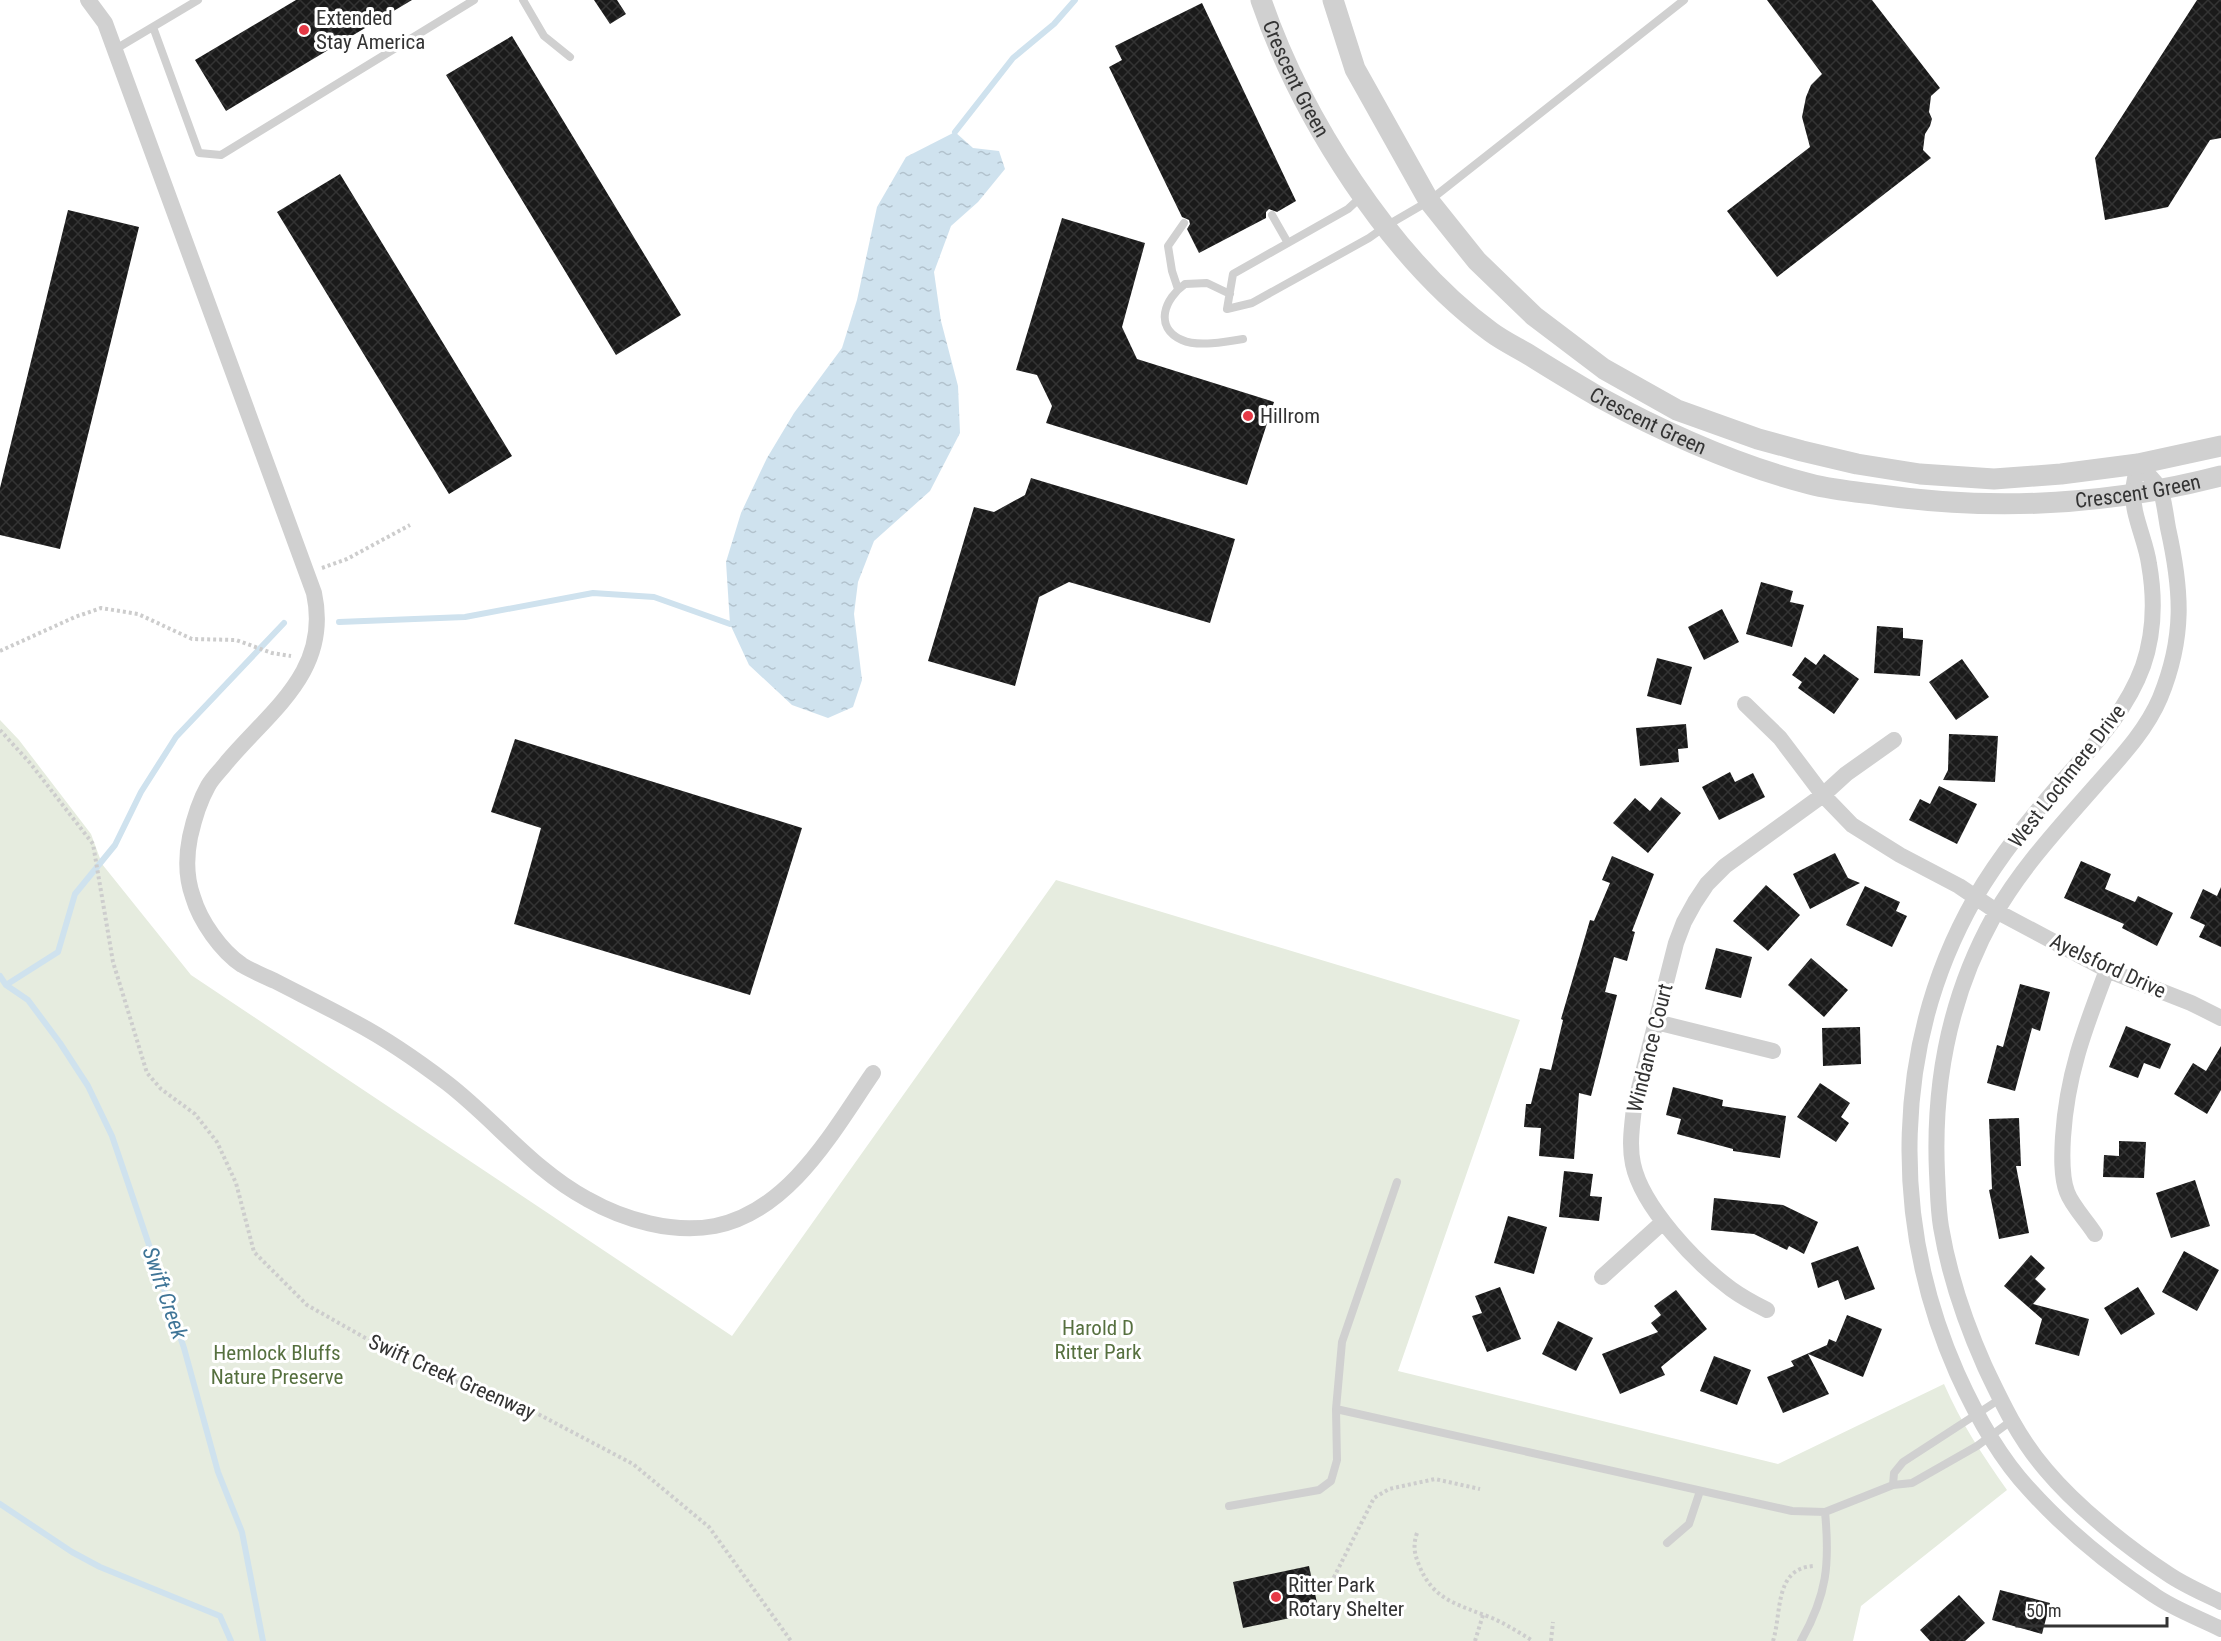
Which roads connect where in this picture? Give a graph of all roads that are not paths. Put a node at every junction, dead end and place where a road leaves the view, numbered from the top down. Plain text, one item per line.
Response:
1 (88, 0) edge
2 (198, 0) edge
3 (474, 0) edge
4 (522, 0) edge
5 (1261, 0) edge
6 (1333, 0) edge
7 (1684, 0) edge
8 (153, 27) junction
9 (114, 50) junction
10 (570, 57) dead end
11 (1362, 196) junction
12 (1429, 201) junction
13 (1272, 215) dead end
14 (1184, 223) dead end
15 (1386, 226) junction
16 (1288, 243) junction
17 (1178, 289) junction
18 (1230, 294) junction
19 (1243, 339) dead end
20 (2221, 446) edge
21 (2138, 464) junction
22 (2221, 476) edge
23 (2160, 489) junction
24 (2133, 493) junction
25 (1745, 704) dead end
26 (1894, 740) dead end
27 (1823, 795) junction
28 (1976, 898) junction
29 (1996, 911) junction
30 (2108, 970) junction
31 (2221, 1018) edge
32 (1656, 1022) junction
33 (1773, 1051) dead end
34 (873, 1074) dead end
35 (1397, 1182) dead end
36 (1663, 1222) junction
37 (2095, 1234) dead end
38 (1602, 1277) dead end
39 (1767, 1310) dead end
40 (2000, 1399) junction
41 (1336, 1409) junction
42 (1975, 1414) junction
43 (2011, 1421) junction
44 (1990, 1436) junction
45 (1893, 1485) junction
46 (1700, 1491) junction
47 (1229, 1506) dead end
48 (1825, 1512) junction
49 (1667, 1543) dead end
50 (2221, 1602) edge
51 (2221, 1629) edge
52 (1801, 1641) edge

1 - 9 street
2 - 8 lane
3 - 8 lane
4 - 10 lane
5 - 11 street, Crescent Green
6 - 12 street, Crescent Green
7 - 12 lane
8 - 9 lane
9 - 34 street
11 - 15 street, Crescent Green
11 - 16 lane
12 - 15 lane
12 - 21 street, Crescent Green
13 - 16 lane
14 - 17 lane
15 - 18 lane
15 - 24 street, Crescent Green
16 - 18 lane
17 - 18 lane
17 - 19 lane
20 - 21 street, Crescent Green
21 - 23 street, West Lochmere Drive
21 - 24 street, West Lochmere Drive
22 - 23 street, Crescent Green
23 - 24 street, Crescent Green
23 - 29 street, West Lochmere Drive
24 - 28 street, West Lochmere Drive
25 - 27 street, Ayelsford Drive
26 - 27 street, Windance Court
27 - 28 street, Ayelsford Drive
27 - 32 street, Windance Court
28 - 29 street, Ayelsford Drive
28 - 42 street, West Lochmere Drive
29 - 30 street, Ayelsford Drive
29 - 40 street, West Lochmere Drive
30 - 31 street, Ayelsford Drive
30 - 37 street
32 - 33 street
32 - 36 street, Windance Court
35 - 41 lane
36 - 38 street
36 - 39 street, Windance Court
40 - 42 lane
40 - 43 street, West Lochmere Drive
41 - 46 lane
41 - 47 lane
42 - 44 street, West Lochmere Drive
42 - 45 lane
43 - 44 lane
43 - 50 street, West Lochmere Drive
44 - 45 lane
44 - 51 street, West Lochmere Drive
45 - 48 lane
46 - 48 lane
46 - 49 lane
48 - 52 lane

